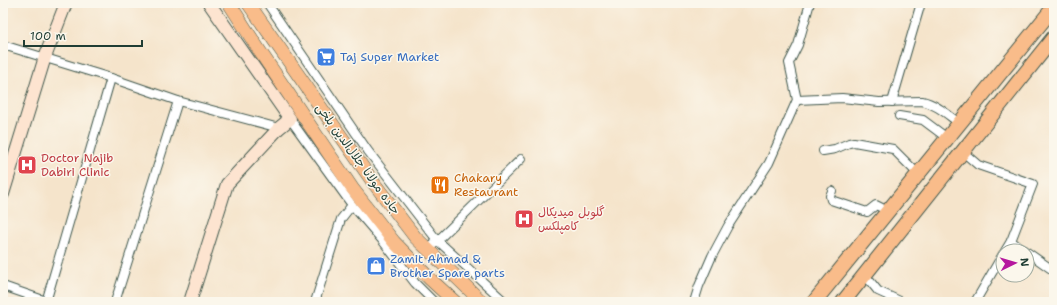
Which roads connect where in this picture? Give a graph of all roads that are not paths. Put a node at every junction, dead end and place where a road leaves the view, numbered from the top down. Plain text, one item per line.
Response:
1 (66, 3) edge
2 (209, 3) edge
3 (229, 3) edge
4 (248, 3) edge
5 (267, 3) edge
6 (810, 3) edge
7 (921, 3) edge
8 (1054, 7) edge
9 (1054, 37) edge
10 (3, 45) edge
11 (45, 57) junction
12 (111, 78) junction
13 (797, 100) junction
14 (178, 101) junction
15 (892, 102) junction
16 (899, 116) dead end
17 (290, 118) junction
18 (959, 123) junction
19 (279, 128) junction
20 (947, 138) junction
21 (824, 151) dead end
22 (963, 152) junction
23 (521, 159) dead end
24 (918, 174) junction
25 (832, 191) dead end
26 (3, 194) edge
27 (352, 205) junction
28 (888, 211) junction
29 (437, 240) junction
30 (1010, 241) joint
31 (1013, 243) edge
32 (428, 250) junction
33 (1035, 258) edge
34 (995, 268) edge
35 (1054, 271) edge
36 (865, 275) junction
37 (3, 286) edge
38 (47, 302) edge
39 (115, 302) edge
40 (190, 302) edge
41 (315, 302) edge
42 (434, 302) edge
43 (455, 302) edge
44 (482, 302) edge
45 (505, 302) edge
46 (694, 302) edge
47 (814, 302) edge
48 (843, 302) edge
49 (902, 302) edge
50 (975, 302) edge

1 - 11 main road
2 - 17 main road
3 - 43 main road, جاده مولانا جلال‌الدین بلخی
4 - 32 main road, جاده مولانا جلال‌الدین بلخی
5 - 29 street
6 - 13 street
7 - 15 street
8 - 18 highway
9 - 22 highway
10 - 11 street
11 - 12 street
11 - 26 main road
12 - 14 street
12 - 38 street
13 - 15 street
13 - 46 street
14 - 19 street
14 - 39 street
15 - 18 street
16 - 20 street
17 - 19 main road
17 - 27 street
18 - 20 highway
19 - 40 main road
20 - 24 highway
21 - 24 street
22 - 30 street
22 - 36 highway
23 - 29 street
24 - 28 highway
25 - 28 street
27 - 41 street
27 - 42 street
28 - 47 highway
29 - 32 street
29 - 45 street
30 - 31 street
32 - 44 main road, جاده مولانا جلال‌الدین بلخی
33 - 35 street
34 - 50 street
36 - 48 highway
36 - 49 street
37 - 38 street

